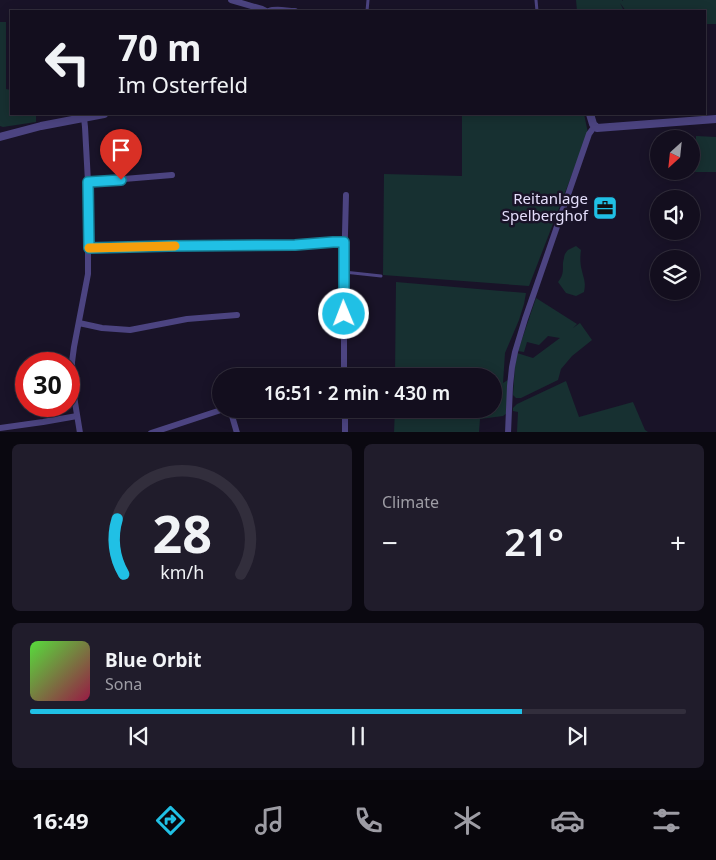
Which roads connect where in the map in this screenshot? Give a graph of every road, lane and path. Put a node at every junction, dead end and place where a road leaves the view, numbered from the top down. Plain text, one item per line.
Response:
1 (231, 0) edge
2 (264, 10) edge
3 (99, 115) edge
4 (590, 115) edge
5 (69, 117) edge
6 (84, 118) junction
7 (716, 119) edge
8 (594, 127) junction
9 (0, 137) edge
10 (172, 175) dead end
11 (88, 182) junction
12 (346, 195) dead end
13 (344, 242) junction
14 (89, 248) junction
15 (344, 272) junction
16 (381, 276) dead end
17 (236, 315) dead end
18 (78, 323) junction
19 (73, 352) edge
20 (344, 368) edge
21 (212, 413) edge
22 (71, 417) edge
23 (77, 417) edge
24 (233, 418) edge
25 (345, 418) edge
26 (0, 428) edge
27 (80, 432) edge
28 (151, 432) edge
29 (238, 432) edge
30 (344, 432) edge
31 (508, 432) edge

1 - 2 street
3 - 6 street
4 - 8 street
5 - 6 street
5 - 9 street
6 - 11 street
7 - 8 street
8 - 31 street
10 - 11 street
11 - 14 street
12 - 13 street
13 - 14 street
13 - 15 street
14 - 18 street
15 - 16 lane
15 - 20 street
17 - 18 street
18 - 19 street
21 - 28 street
22 - 26 street
23 - 27 street
24 - 29 street
25 - 30 street

